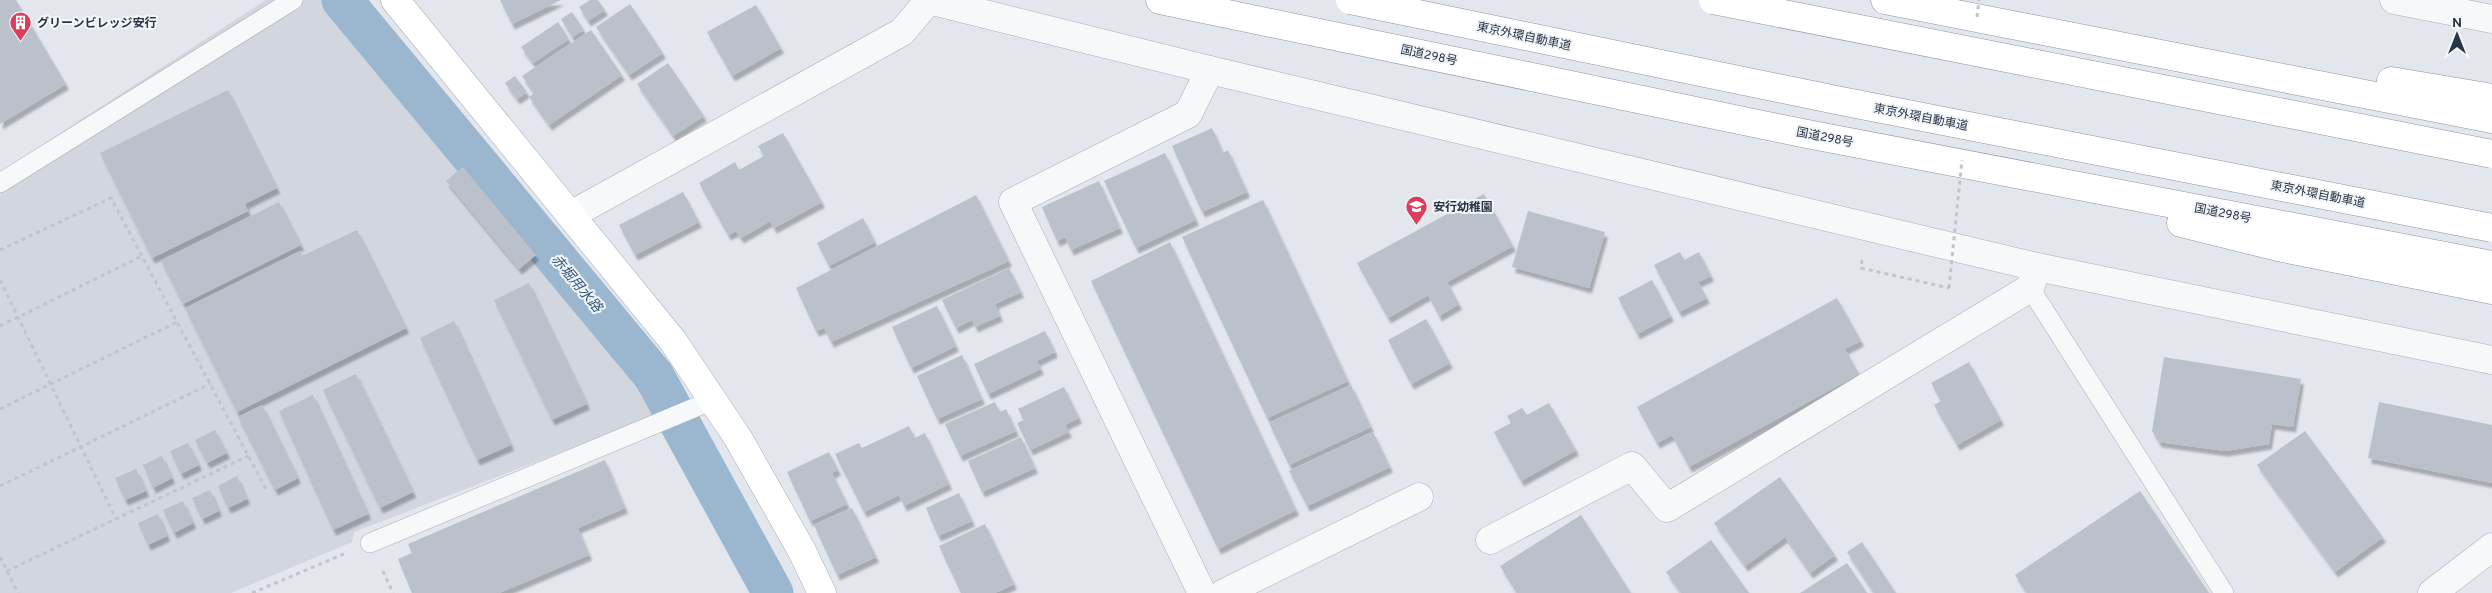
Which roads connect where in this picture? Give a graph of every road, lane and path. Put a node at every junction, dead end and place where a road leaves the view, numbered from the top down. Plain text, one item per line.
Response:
1 (293, 0) edge
2 (395, 0) edge
3 (929, 0) edge
4 (1160, 0) edge
5 (1350, 0) edge
6 (1713, 0) edge
7 (1885, 0) edge
8 (1891, 0) edge
9 (2394, 0) edge
10 (2492, 19) edge
11 (1210, 70) junction
12 (2492, 98) edge
13 (2492, 119) edge
14 (1802, 132) junction
15 (2492, 154) edge
16 (0, 183) edge
17 (571, 215) junction
18 (2492, 228) edge
19 (0, 250) edge
20 (142, 256) junction
21 (2492, 265) edge
22 (2033, 277) junction
23 (0, 280) edge
24 (2492, 290) edge
25 (18, 318) junction
26 (177, 322) junction
27 (0, 326) edge
28 (2492, 360) edge
29 (51, 384) junction
30 (210, 384) junction
31 (713, 400) junction
32 (0, 409) edge
33 (83, 447) junction
34 (248, 456) junction
35 (0, 486) edge
36 (267, 492) dead end
37 (1419, 497) dead end
38 (116, 519) junction
39 (1490, 540) dead end
40 (370, 543) junction
41 (2492, 546) edge
42 (0, 557) edge
43 (7, 571) junction
44 (18, 593) edge
45 (252, 593) edge
46 (393, 593) edge
47 (822, 593) edge
48 (1202, 593) edge
49 (1224, 593) edge
50 (2224, 593) edge
51 (2432, 593) edge

1 - 16 lane
2 - 17 main road
3 - 11 street
3 - 17 street
4 - 14 main road, 国道298号
5 - 18 main road, 東京外環自動車道, bridge
6 - 15 main road, bridge
7 - 13 main road
8 - 12 main road
9 - 10 street
11 - 22 street
11 - 48 street
14 - 21 main road, 国道298号
14 - 24 main road
17 - 31 main road
19 - 20 path
20 - 25 path
20 - 26 path
22 - 28 street
22 - 39 street
22 - 50 lane
23 - 25 path
25 - 27 path
25 - 29 path
26 - 29 path
26 - 30 path
29 - 32 path
29 - 33 path
30 - 33 path
30 - 34 path
31 - 40 lane
31 - 47 main road
33 - 35 path
33 - 38 path
34 - 36 path
34 - 38 path
37 - 49 street
38 - 43 path
40 - 45 path
40 - 46 path
41 - 51 street
42 - 43 path
43 - 44 path

